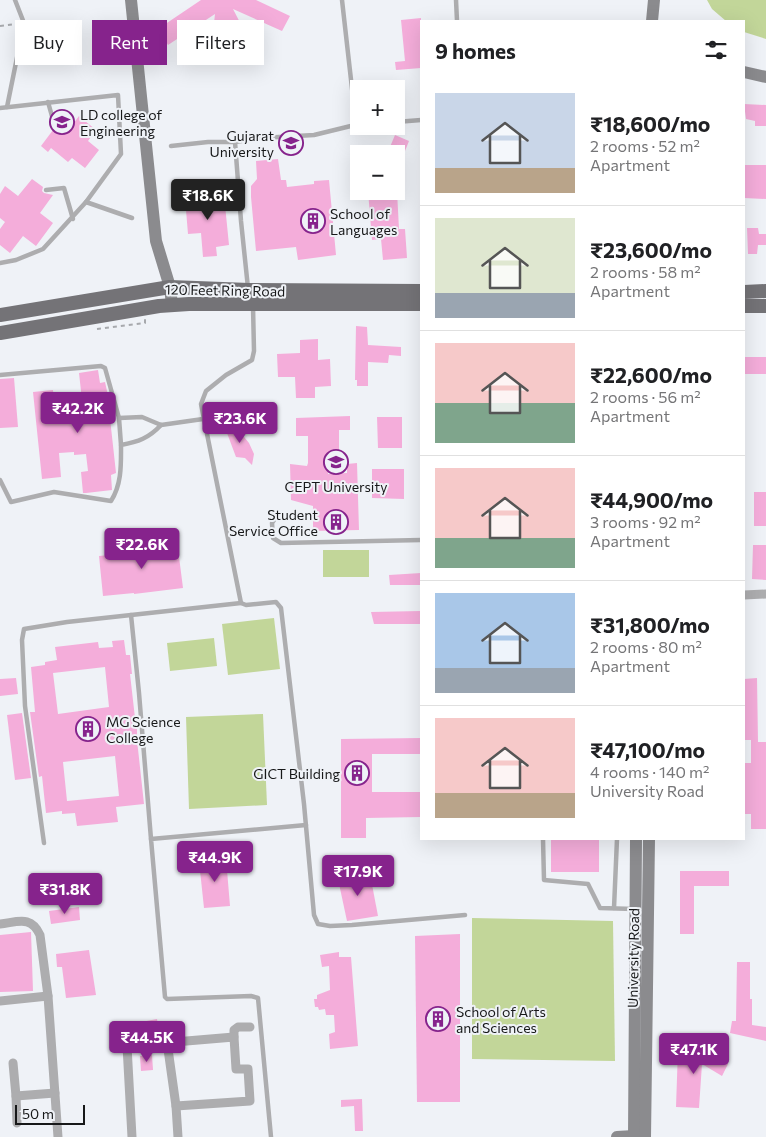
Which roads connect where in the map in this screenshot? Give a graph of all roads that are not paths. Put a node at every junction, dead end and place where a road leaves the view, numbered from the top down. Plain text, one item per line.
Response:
1 (15, 0) edge
2 (131, 0) edge
3 (342, 0) edge
4 (456, 0) edge
5 (654, 0) edge
6 (457, 20) edge
7 (652, 20) edge
8 (745, 72) edge
9 (766, 77) edge
10 (352, 80) edge
11 (48, 102) junction
12 (7, 107) junction
13 (0, 108) edge
14 (420, 120) edge
15 (405, 121) edge
16 (55, 127) dead end
17 (350, 127) edge
18 (235, 142) junction
19 (171, 146) dead end
20 (46, 190) dead end
21 (86, 202) junction
22 (132, 218) dead end
23 (72, 219) junction
24 (0, 263) edge
25 (170, 287) junction
26 (420, 291) edge
27 (766, 291) edge
28 (745, 292) edge
29 (251, 297) junction
30 (420, 304) edge
31 (172, 305) junction
32 (745, 306) edge
33 (766, 306) edge
34 (0, 315) edge
35 (0, 333) edge
36 (0, 375) edge
37 (118, 418) junction
38 (203, 419) junction
39 (161, 425) junction
40 (121, 445) junction
41 (0, 480) edge
42 (296, 517) dead end
43 (420, 540) edge
44 (766, 594) edge
45 (745, 595) edge
46 (241, 603) junction
47 (131, 615) junction
48 (306, 825) junction
49 (151, 839) junction
50 (543, 840) edge
51 (617, 840) edge
52 (636, 840) edge
53 (649, 840) edge
54 (44, 843) dead end
55 (614, 908) junction
56 (636, 909) junction
57 (465, 915) dead end
58 (0, 924) edge
59 (48, 996) junction
60 (0, 1001) edge
61 (250, 1027) dead end
62 (234, 1037) junction
63 (166, 1042) junction
64 (13, 1062) dead end
65 (55, 1093) junction
66 (16, 1096) junction
67 (176, 1106) junction
68 (17, 1123) dead end
69 (58, 1137) edge
70 (132, 1137) edge
71 (178, 1137) edge
72 (271, 1137) edge
73 (617, 1137) edge
74 (638, 1137) edge

1 - 12 lane
2 - 25 street
3 - 10 lane
4 - 6 lane
5 - 7 street
8 - 9 street
11 - 12 lane
11 - 16 lane
11 - 21 lane
12 - 13 lane
14 - 15 lane
17 - 18 lane
18 - 19 lane
18 - 29 lane
20 - 23 lane
21 - 22 lane
21 - 23 lane
23 - 24 lane
25 - 29 main road, 120 Feet Ring Road
25 - 31 street
25 - 34 main road, 120 Feet Ring Road
26 - 29 main road, 120 Feet Ring Road
27 - 28 main road
29 - 30 main road, 120 Feet Ring Road
29 - 31 main road, 120 Feet Ring Road
29 - 38 lane
31 - 35 main road, 120 Feet Ring Road
32 - 33 main road
36 - 37 lane
37 - 39 lane
37 - 40 lane
38 - 39 lane
38 - 46 lane
39 - 40 lane
40 - 41 lane
42 - 43 lane
44 - 45 street
46 - 47 lane
46 - 48 lane
47 - 49 lane
47 - 54 lane
48 - 49 lane
48 - 57 lane
49 - 72 lane
50 - 55 lane
51 - 55 lane
52 - 56 street, University Road
53 - 74 street, University Road
55 - 56 lane
56 - 74 street, University Road
58 - 59 street
59 - 60 street
59 - 65 street
61 - 62 street
62 - 63 street
62 - 67 street
63 - 67 street
63 - 70 street
64 - 66 street
65 - 66 street
65 - 69 street
66 - 68 street
67 - 71 street
73 - 74 street

